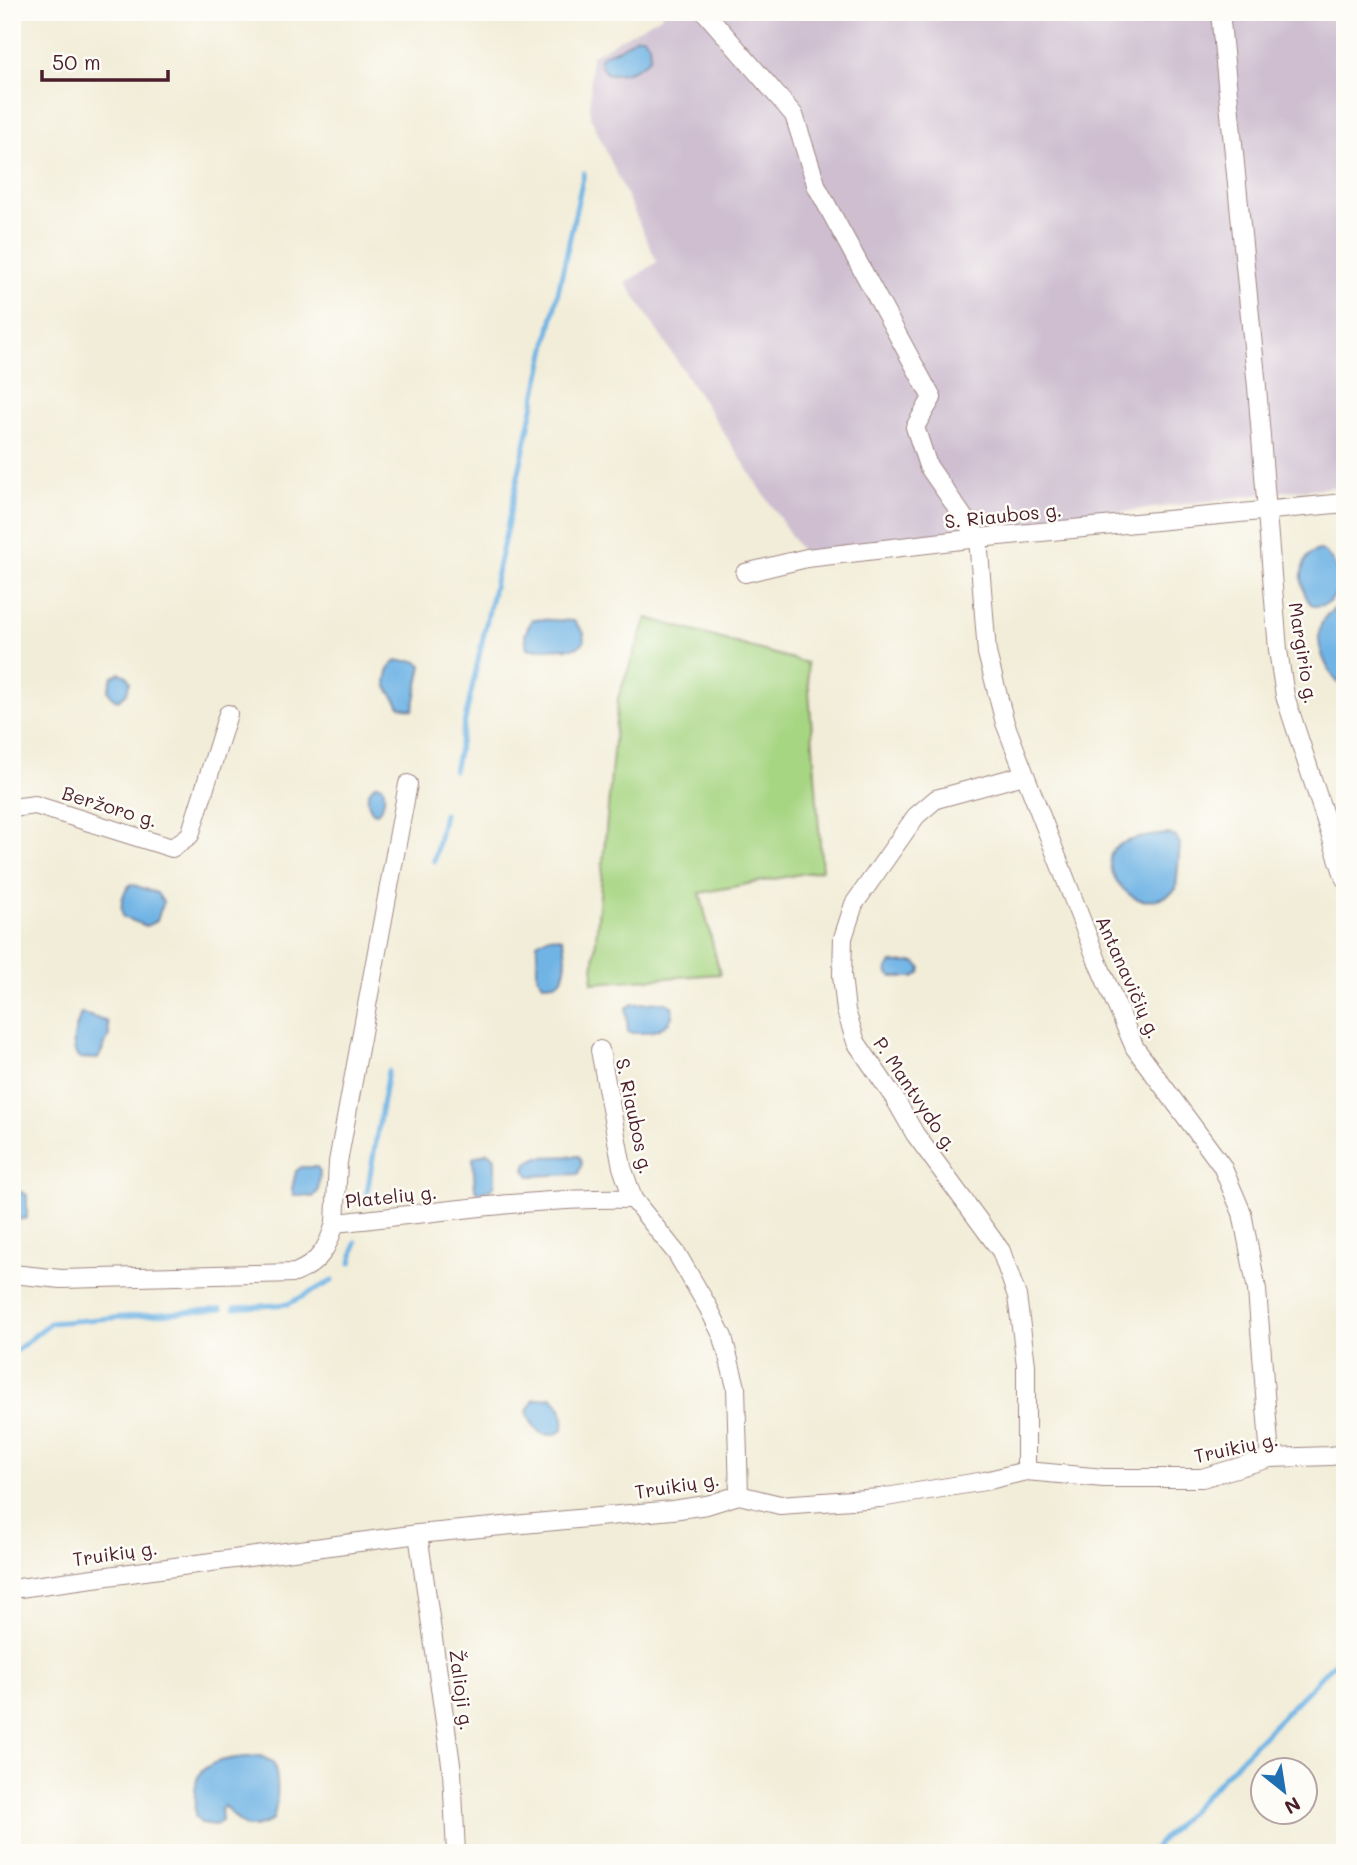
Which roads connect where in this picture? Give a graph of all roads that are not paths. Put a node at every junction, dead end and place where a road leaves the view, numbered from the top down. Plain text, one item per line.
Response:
1 (705, 12) edge
2 (1220, 12) edge
3 (1345, 503) edge
4 (1267, 510) junction
5 (978, 538) junction
6 (745, 573) dead end
7 (228, 714) dead end
8 (1024, 775) junction
9 (408, 784) dead end
10 (12, 808) edge
11 (1345, 879) edge
12 (600, 1050) dead end
13 (633, 1199) junction
14 (335, 1223) junction
15 (12, 1274) edge
16 (1345, 1454) edge
17 (1270, 1458) junction
18 (1026, 1471) junction
19 (739, 1495) junction
20 (418, 1534) junction
21 (12, 1589) edge
22 (456, 1853) edge

1 - 5 street
2 - 4 street, Margirio g.
3 - 4 street, S. Riaubos g.
4 - 5 street, S. Riaubos g.
4 - 11 street, Margirio g.
5 - 6 street, S. Riaubos g.
5 - 8 street, Antanavičių g.
7 - 10 street, Beržoro g.
8 - 17 street, Antanavičių g.
8 - 18 street, P. Mantvydo g.
9 - 14 street
12 - 13 street, S. Riaubos g.
13 - 14 street, Platelių g.
13 - 19 street, S. Riaubos g.
14 - 15 street, Platelių g.
16 - 17 street, Truikių g.
17 - 18 street, Truikių g.
18 - 19 street, Truikių g.
19 - 20 street, Truikių g.
20 - 21 street, Truikių g.
20 - 22 street, Žalioji g.

